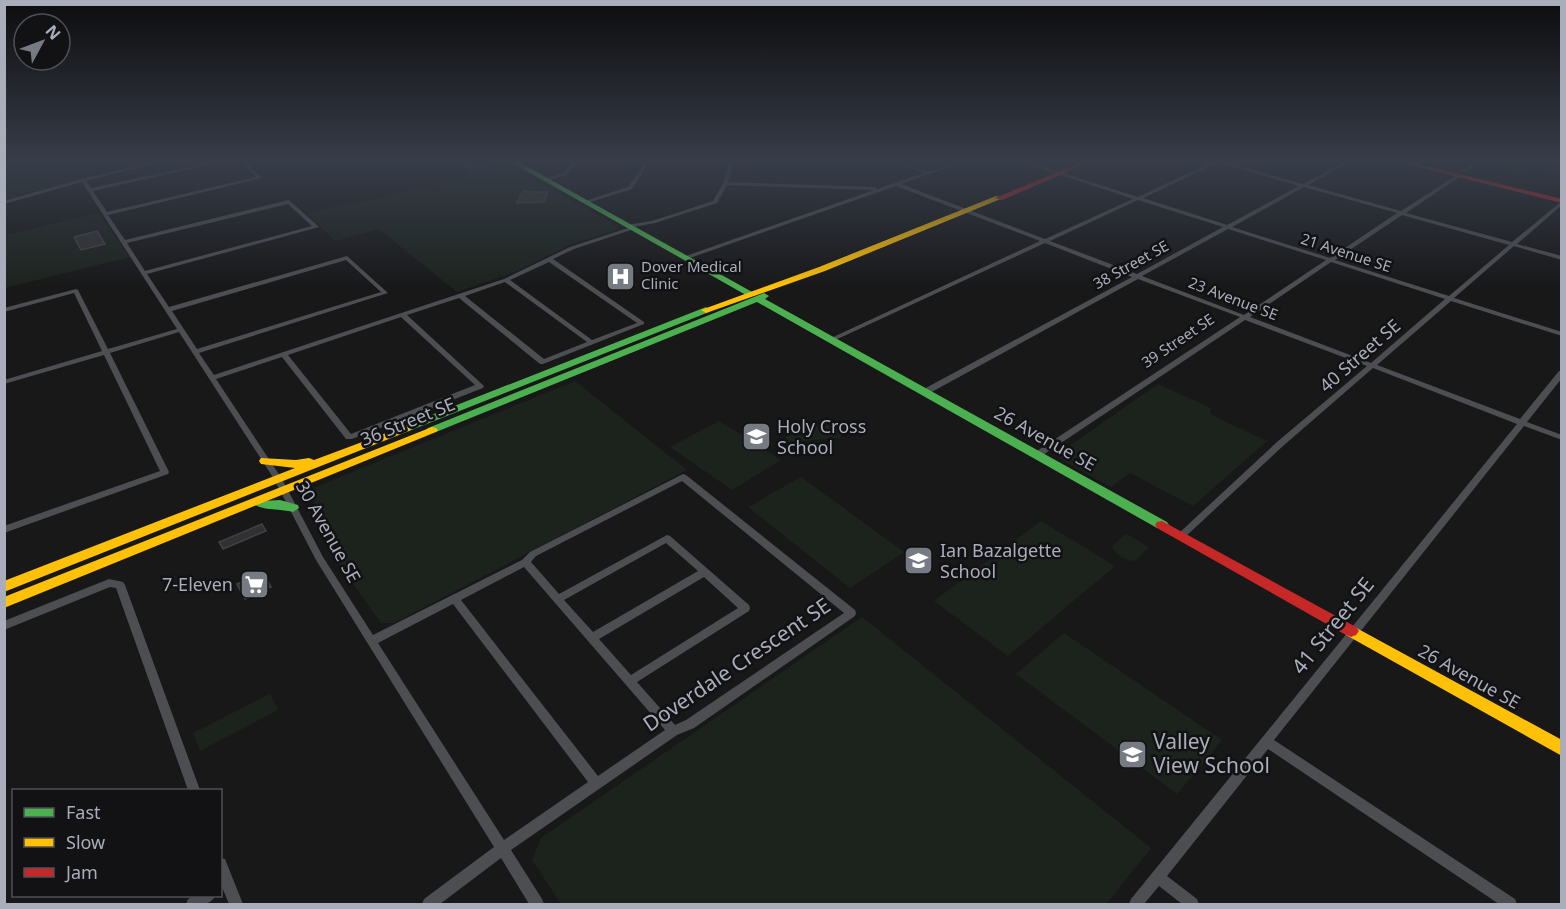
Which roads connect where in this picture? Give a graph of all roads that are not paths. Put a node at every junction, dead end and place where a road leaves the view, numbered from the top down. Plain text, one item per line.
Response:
1 (98, 203) edge
2 (151, 203) edge
3 (283, 203) edge
4 (291, 203) edge
5 (588, 203) edge
6 (711, 203) edge
7 (840, 203) edge
8 (946, 203) edge
9 (985, 203) edge
10 (1126, 203) edge
11 (1155, 203) edge
12 (1272, 203) edge
13 (1368, 203) edge
14 (1417, 203) edge
15 (1559, 203) edge
16 (966, 211) junction
17 (1403, 213) junction
18 (105, 214) junction
19 (653, 222) junction
20 (1228, 227) junction
21 (633, 229) junction
22 (1045, 241) junction
23 (123, 242) junction
24 (1514, 244) junction
25 (685, 258) junction
26 (1562, 258) edge
27 (550, 260) junction
28 (1330, 260) junction
29 (144, 273) junction
30 (1138, 276) junction
31 (506, 280) junction
32 (460, 295) junction
33 (753, 296) junction
34 (1449, 298) junction
35 (7, 309) edge
36 (167, 310) junction
37 (780, 311) junction
38 (725, 312) junction
39 (404, 315) junction
40 (1244, 317) junction
41 (180, 330) junction
42 (1562, 334) edge
43 (831, 340) junction
44 (592, 343) junction
45 (106, 352) junction
46 (195, 352) junction
47 (284, 354) junction
48 (1371, 366) junction
49 (1562, 373) edge
50 (211, 378) junction
51 (4, 382) edge
52 (925, 392) junction
53 (1521, 423) junction
54 (1562, 438) edge
55 (1037, 455) junction
56 (331, 458) junction
57 (265, 461) junction
58 (278, 479) junction
59 (286, 491) junction
60 (293, 508) junction
61 (238, 510) junction
62 (4, 530) edge
63 (1181, 536) junction
64 (525, 562) junction
65 (705, 572) junction
66 (4, 587) edge
67 (454, 598) junction
68 (558, 599) junction
69 (4, 603) edge
70 (4, 626) edge
71 (1353, 633) junction
72 (592, 638) junction
73 (372, 641) junction
74 (630, 681) junction
75 (673, 730) junction
76 (1267, 742) junction
77 (1562, 749) edge
78 (597, 784) junction
79 (194, 789) edge
80 (503, 848) junction
81 (1158, 877) junction
82 (224, 886) edge
83 (236, 904) edge
84 (429, 904) edge
85 (537, 904) edge
86 (1136, 904) edge
87 (1192, 904) edge
88 (1510, 904) edge

1 - 18 street, 30 Avenue SE
2 - 18 street
3 - 23 street
4 - 29 street
5 - 21 main road, 26 Avenue SE
6 - 19 street
7 - 25 street
8 - 16 street, 23 Avenue SE
9 - 16 main road, 36 Street SE
10 - 22 street
11 - 20 street, 21 Avenue SE
12 - 20 street, 38 Street SE
13 - 17 street
14 - 17 street, 39 Street SE
15 - 24 street, 40 Street SE
16 - 22 street, 23 Avenue SE
16 - 33 main road, 36 Street SE
17 - 24 street
17 - 28 street, 39 Street SE
18 - 23 street, 30 Avenue SE
19 - 21 street
19 - 21 street
20 - 28 street, 21 Avenue SE
20 - 30 street, 38 Street SE
21 - 25 main road, 26 Avenue SE
21 - 27 street
22 - 30 street, 23 Avenue SE
22 - 43 street
23 - 29 street, 30 Avenue SE
24 - 26 street
24 - 34 street, 40 Street SE
25 - 33 main road, 26 Avenue SE
27 - 31 street
27 - 44 street
28 - 34 street, 21 Avenue SE
28 - 40 street, 39 Street SE
29 - 36 street, 30 Avenue SE
30 - 40 street, 23 Avenue SE
30 - 52 street, 38 Street SE
31 - 32 street
31 - 44 street
32 - 39 street
32 - 44 street
33 - 37 main road, 26 Avenue SE
33 - 38 main road, 36 Street SE
33 - 56 main road, 36 Street SE
34 - 42 street, 21 Avenue SE
34 - 48 street, 40 Street SE
35 - 45 street
36 - 41 street, 30 Avenue SE
36 - 46 street
37 - 38 main road
37 - 43 main road, 26 Avenue SE
38 - 59 main road, 36 Street SE
39 - 47 street
39 - 47 street
40 - 48 street, 23 Avenue SE
40 - 55 street, 39 Street SE
41 - 45 street
41 - 46 street, 30 Avenue SE
43 - 52 main road, 26 Avenue SE
45 - 51 street
45 - 62 street
46 - 50 street, 30 Avenue SE
47 - 50 street
48 - 53 street, 23 Avenue SE
48 - 63 street, 40 Street SE
49 - 53 street, 41 Street SE
50 - 57 street, 30 Avenue SE
52 - 55 main road, 26 Avenue SE
53 - 54 street, 23 Avenue SE
53 - 71 street, 41 Street SE
55 - 63 main road, 26 Avenue SE
56 - 57 main road
56 - 58 main road, 36 Street SE
57 - 58 street, 30 Avenue SE
58 - 59 street, 30 Avenue SE
58 - 66 main road, 36 Street SE
59 - 60 street, 30 Avenue SE
59 - 61 main road, 36 Street SE
60 - 61 main road
60 - 73 street, 30 Avenue SE
61 - 69 main road, 36 Street SE
63 - 71 main road, 26 Avenue SE
64 - 67 street, Doverdale Crescent SE
64 - 68 street
64 - 75 street, Doverdale Crescent SE
65 - 68 street
65 - 72 street
65 - 74 street
67 - 73 street, Doverdale Crescent SE
67 - 78 street
68 - 72 street
70 - 79 street
71 - 76 street, 41 Street SE
71 - 77 main road, 26 Avenue SE
72 - 74 street
73 - 80 street, 30 Avenue SE
74 - 75 street
75 - 78 street, Doverdale Crescent SE
76 - 81 street, 41 Street SE
76 - 88 street
78 - 80 street, Doverdale Crescent SE
80 - 84 street
80 - 85 street, 30 Avenue SE
81 - 86 street, 41 Street SE
81 - 87 street
82 - 83 street

